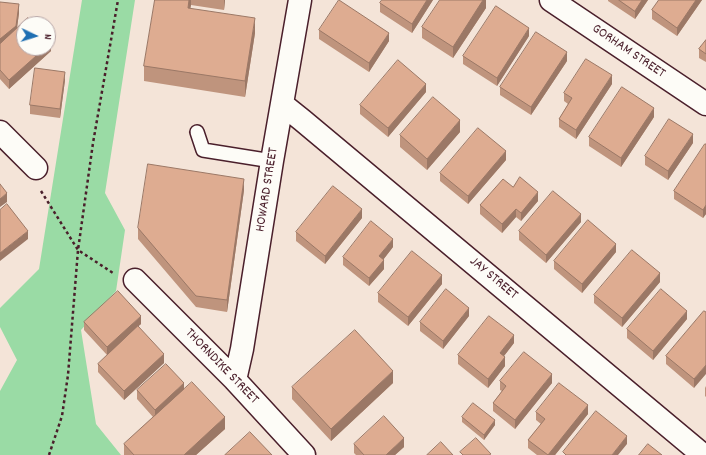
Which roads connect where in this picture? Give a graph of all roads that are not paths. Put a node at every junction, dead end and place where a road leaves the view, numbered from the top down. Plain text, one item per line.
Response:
1 (300, 0) edge
2 (551, 0) edge
3 (282, 104) junction
4 (706, 104) edge
5 (0, 132) edge
6 (197, 132) dead end
7 (272, 161) junction
8 (36, 168) road end
9 (136, 280) road end
10 (235, 380) junction
11 (304, 455) edge
12 (703, 455) edge

1 - 3 street, HOWARD STREET
2 - 4 street, GORHAM STREET
3 - 7 street, HOWARD STREET
3 - 12 street, JAY STREET
5 - 8 street
6 - 7 lane
7 - 10 street, HOWARD STREET
9 - 10 street, THORNDIKE STREET
10 - 11 street, THORNDIKE STREET

